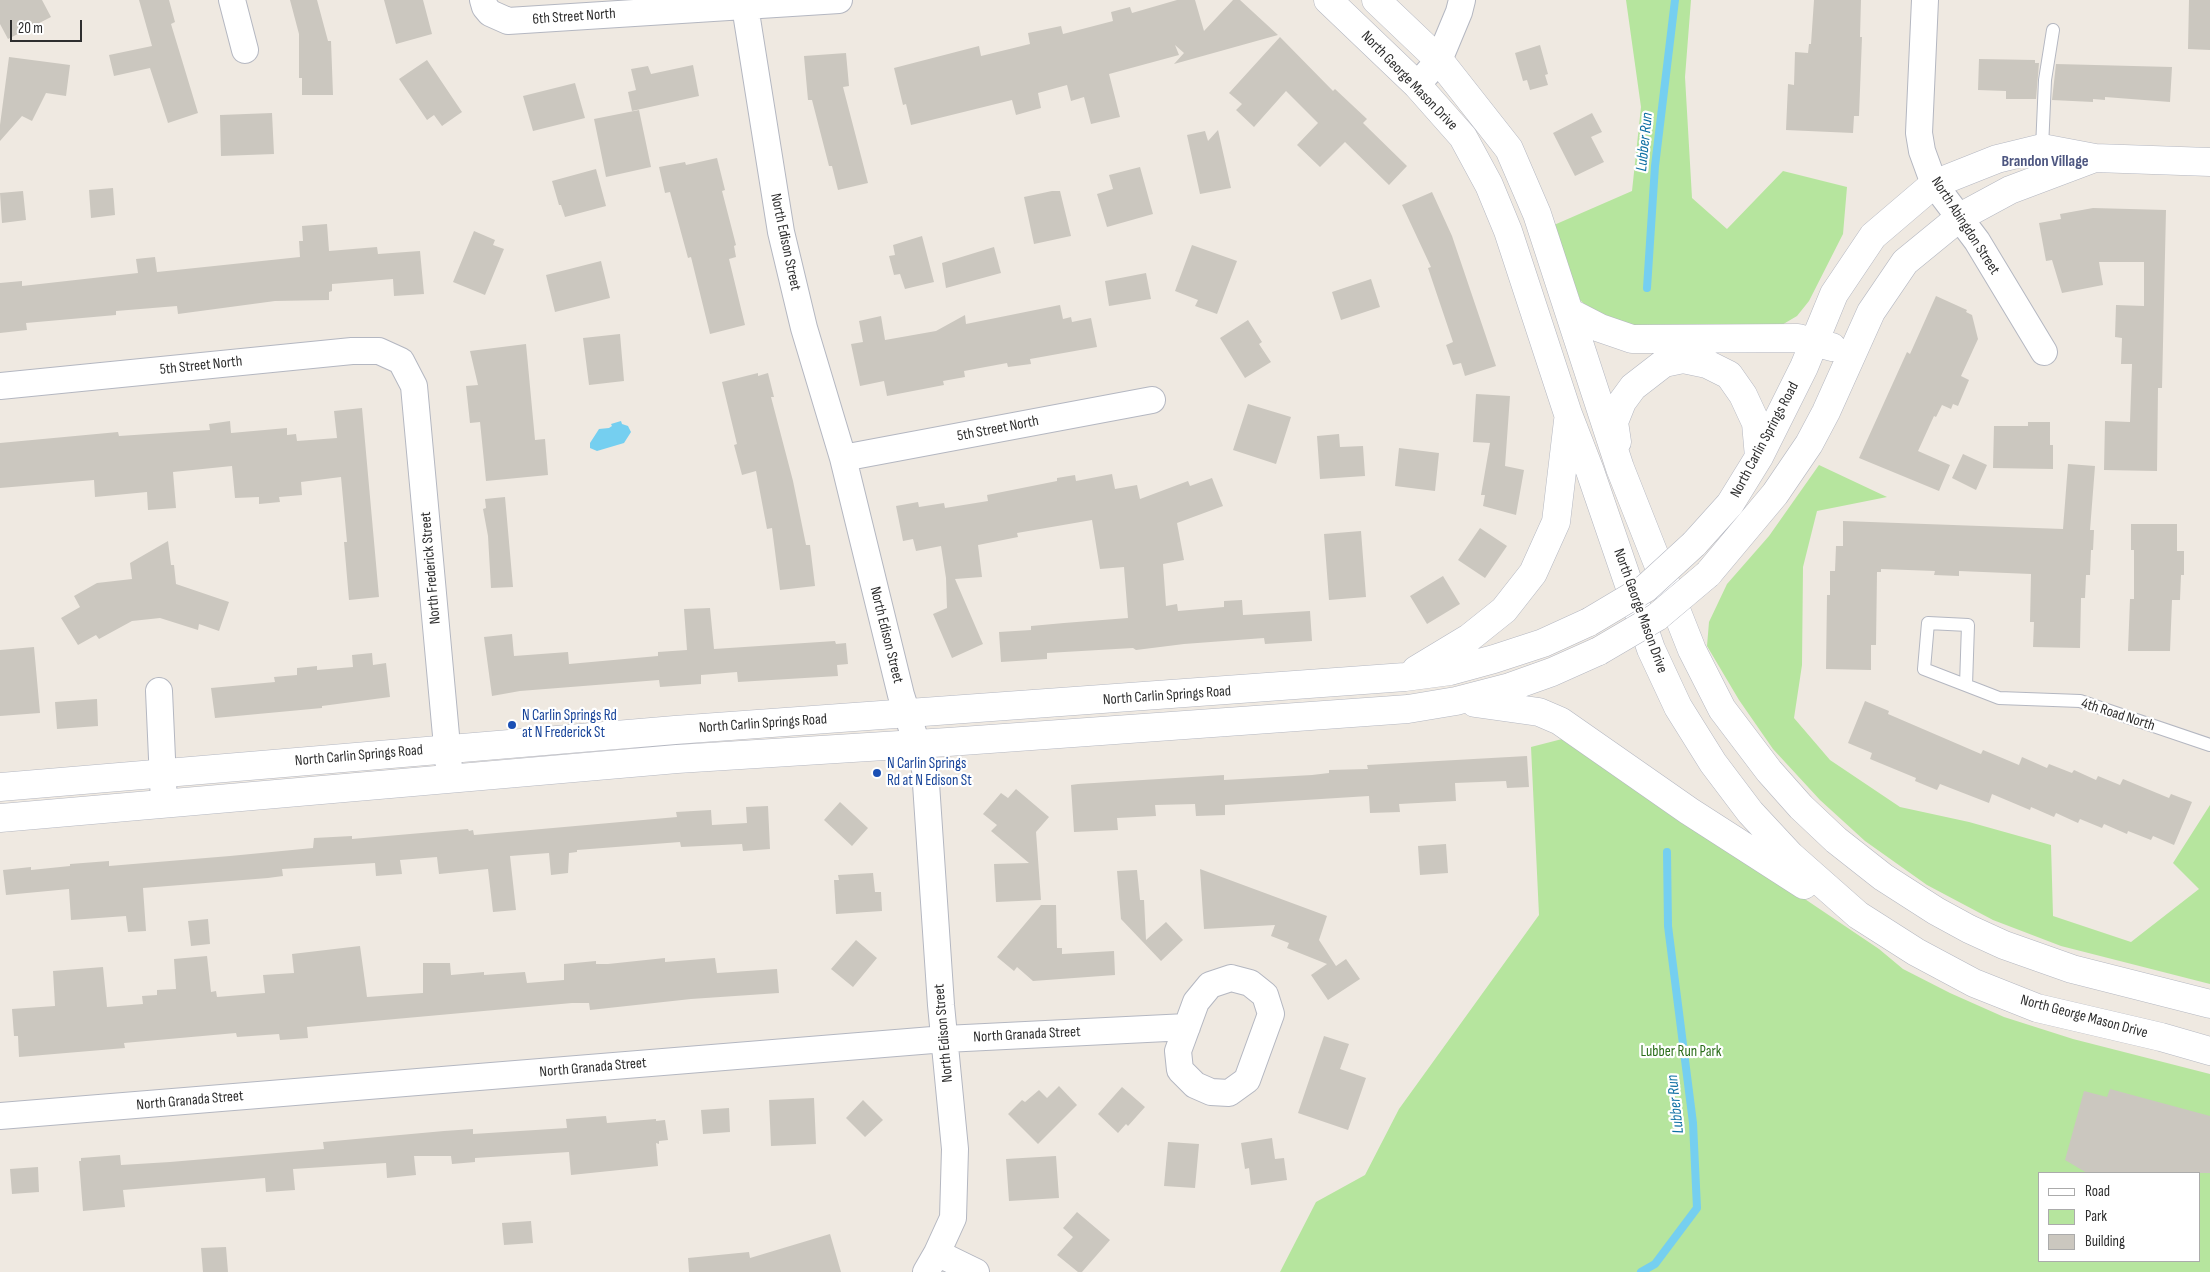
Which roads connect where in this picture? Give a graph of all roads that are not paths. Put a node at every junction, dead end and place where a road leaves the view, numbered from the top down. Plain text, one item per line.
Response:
1 (232, 0) edge
2 (840, 0) edge
3 (1328, 0) edge
4 (1376, 0) edge
5 (1462, 0) edge
6 (1924, 0) edge
7 (744, 3) edge
8 (487, 6) edge
9 (2052, 30) dead end
10 (246, 50) dead end
11 (1439, 60) junction
12 (1417, 85) junction
13 (2042, 148) junction
14 (2095, 158) junction
15 (2210, 162) edge
16 (1934, 184) junction
17 (1960, 217) junction
18 (1569, 312) junction
19 (1815, 342) junction
20 (2044, 352) dead end
21 (1852, 353) junction
22 (401, 361) joint
23 (0, 386) edge
24 (1152, 400) dead end
25 (1568, 414) junction
26 (1759, 457) junction
27 (843, 458) junction
28 (1620, 468) junction
29 (1405, 677) junction
30 (1966, 685) junction
31 (159, 692) dead end
32 (1456, 702) junction
33 (906, 714) junction
34 (915, 743) junction
35 (2210, 745) edge
36 (448, 748) junction
37 (162, 774) junction
38 (450, 779) junction
39 (0, 787) edge
40 (164, 803) junction
41 (0, 818) edge
42 (1858, 915) junction
43 (2210, 1004) edge
44 (1187, 1027) dead end
45 (945, 1039) junction
46 (2210, 1050) edge
47 (0, 1116) edge
48 (931, 1262) edge
49 (976, 1272) edge

1 - 10 street
2 - 7 street, 6th Street North
3 - 12 main road, North George Mason Drive
4 - 11 main road, North George Mason Drive
5 - 11 street
6 - 16 street, North Abingdon Street
7 - 8 street, 6th Street North
7 - 27 street, North Edison Street
9 - 13 lane
11 - 12 street
11 - 18 main road, North George Mason Drive
12 - 25 main road, North George Mason Drive
13 - 14 main road, North Carlin Springs Road
13 - 16 main road, North Carlin Springs Road
14 - 15 main road, North Carlin Springs Road
14 - 17 main road, North Carlin Springs Road
16 - 17 street, North Abingdon Street
16 - 19 main road, North Carlin Springs Road
17 - 20 street, North Abingdon Street
17 - 21 main road, North Carlin Springs Road
18 - 19 main road
18 - 28 main road, North George Mason Drive
19 - 21 main road
19 - 26 main road, North Carlin Springs Road
21 - 32 main road, North Carlin Springs Road, bridge
22 - 23 street, 5th Street North
22 - 36 street, North Frederick Street
24 - 27 street, 5th Street North
25 - 29 main road
25 - 42 main road, North George Mason Drive
26 - 28 main road
26 - 29 main road, North Carlin Springs Road, bridge
27 - 33 street, North Edison Street
28 - 43 main road, North George Mason Drive
29 - 33 main road, North Carlin Springs Road
30 - 30 lane, 4th Road North
30 - 35 lane, 4th Road North
31 - 37 street
32 - 34 main road, North Carlin Springs Road
32 - 42 main road
33 - 34 street, North Edison Street
33 - 36 main road, North Carlin Springs Road
34 - 38 main road, North Carlin Springs Road
34 - 45 street, North Edison Street
36 - 37 main road, North Carlin Springs Road
36 - 38 street, North Frederick Street
37 - 39 main road, North Carlin Springs Road
37 - 40 street
38 - 40 main road, North Carlin Springs Road
40 - 41 main road, North Carlin Springs Road
42 - 46 main road, North George Mason Drive
44 - 45 street, North Granada Street
45 - 47 street, North Granada Street
45 - 48 street, North Edison Street
48 - 49 street

